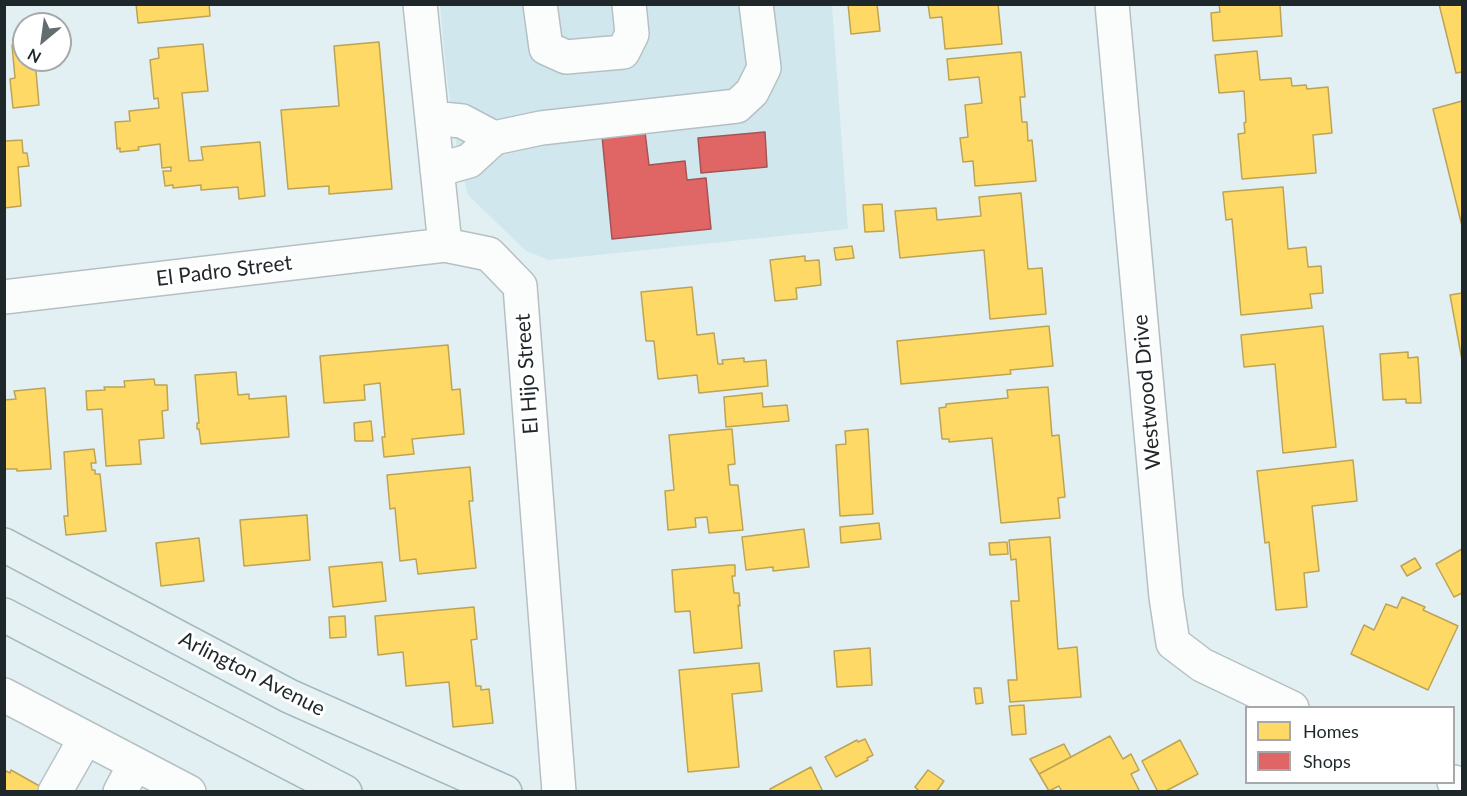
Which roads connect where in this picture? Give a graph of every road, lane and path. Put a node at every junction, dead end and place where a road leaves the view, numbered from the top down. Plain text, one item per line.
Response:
1 (420, 4) edge
2 (540, 4) edge
3 (629, 4) edge
4 (756, 4) edge
5 (1112, 4) edge
6 (432, 118) junction
7 (494, 138) junction
8 (437, 170) junction
9 (444, 244) junction
10 (4, 297) edge
11 (4, 545) edge
12 (4, 615) edge
13 (4, 695) edge
14 (1288, 706) edge
15 (85, 738) junction
16 (128, 778) edge
17 (339, 790) edge
18 (55, 792) edge
19 (189, 792) edge
20 (505, 792) edge
21 (559, 792) edge

1 - 6 street
2 - 3 street
4 - 7 street
5 - 14 street, Westwood Drive
6 - 7 street
6 - 8 street
7 - 8 street
8 - 9 street
9 - 10 street, El Padro Street
9 - 21 street, El Hijo Street
11 - 20 main road, Arlington Avenue
12 - 17 main road
13 - 15 street
15 - 16 street
15 - 18 street
16 - 19 street

